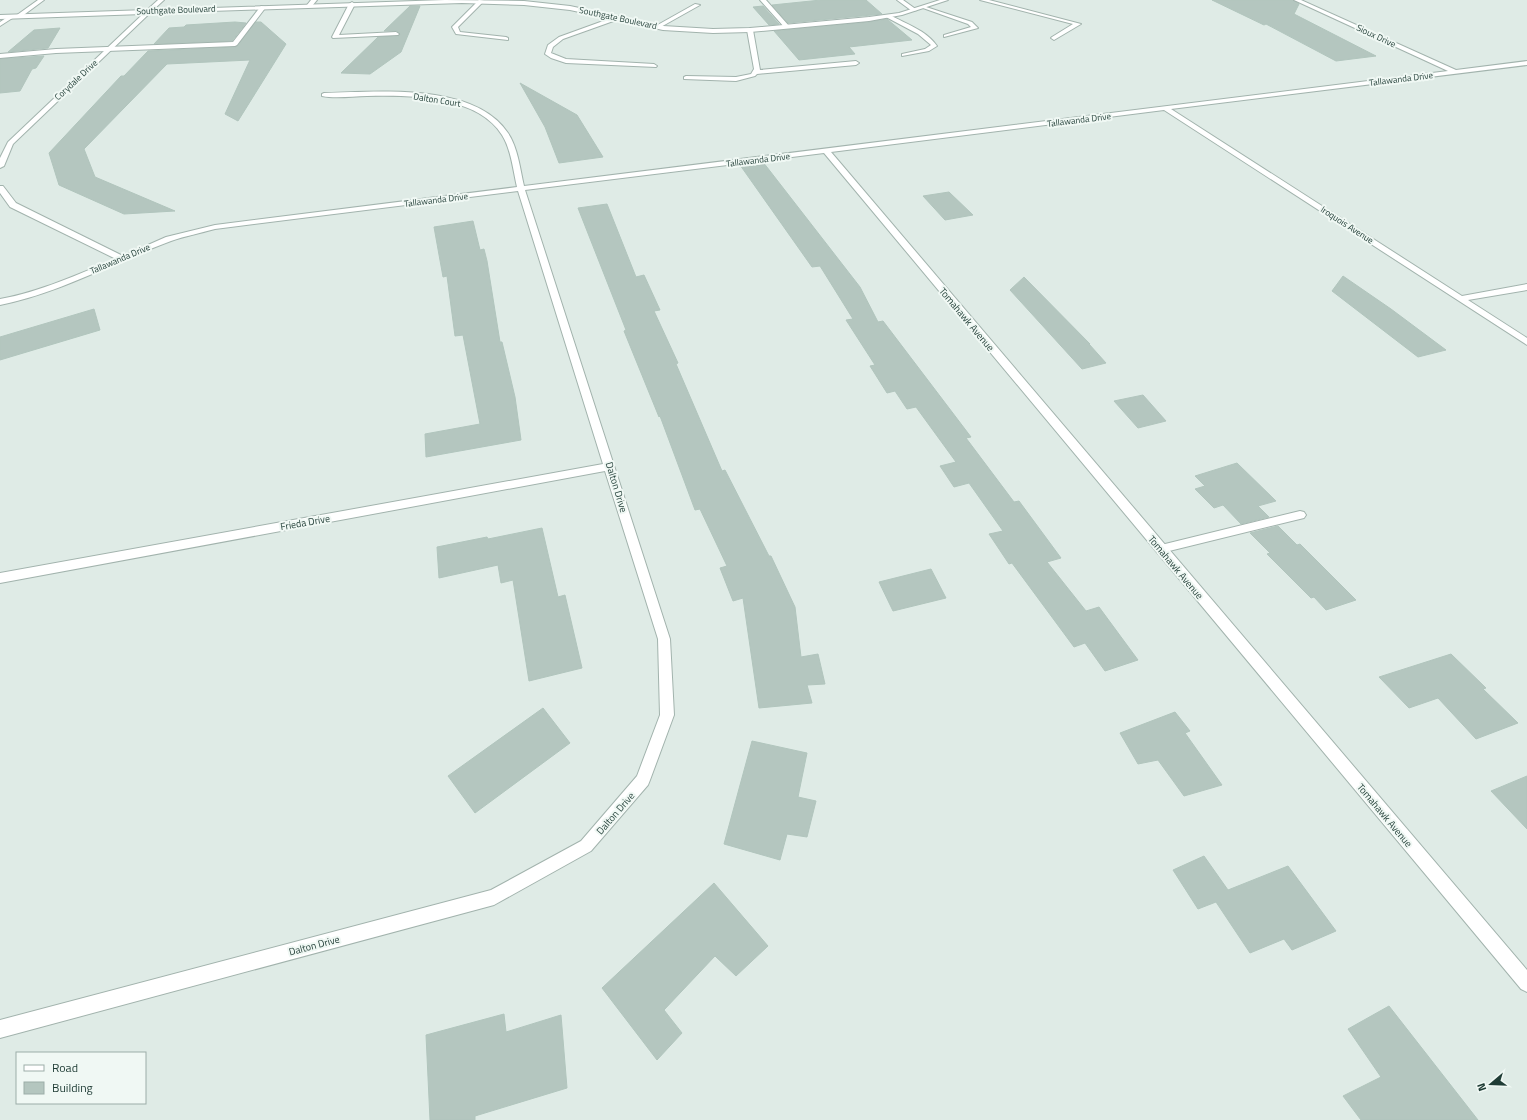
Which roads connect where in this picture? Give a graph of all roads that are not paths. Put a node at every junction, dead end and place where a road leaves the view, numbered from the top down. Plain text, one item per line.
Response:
1 (41, 0) edge
2 (161, 0) edge
3 (314, 0) edge
4 (462, 0) edge
5 (763, 0) edge
6 (900, 0) edge
7 (945, 0) edge
8 (983, 0) edge
9 (1297, 0) edge
10 (387, 1) edge
11 (481, 1) junction
12 (352, 4) junction
13 (310, 5) junction
14 (697, 5) dead end
15 (263, 7) junction
16 (925, 7) junction
17 (914, 10) junction
18 (150, 11) junction
19 (19, 16) junction
20 (888, 16) junction
21 (0, 17) edge
22 (11, 17) junction
23 (617, 18) junction
24 (0, 24) edge
25 (657, 27) junction
26 (787, 27) junction
27 (750, 30) junction
28 (396, 34) dead end
29 (946, 36) dead end
30 (1054, 38) dead end
31 (506, 39) dead end
32 (109, 50) junction
33 (904, 55) dead end
34 (0, 56) edge
35 (856, 63) dead end
36 (1527, 63) edge
37 (654, 66) dead end
38 (755, 72) junction
39 (1455, 72) junction
40 (686, 78) dead end
41 (324, 95) dead end
42 (1166, 109) junction
43 (10, 143) junction
44 (0, 144) edge
45 (826, 151) junction
46 (0, 166) edge
47 (0, 188) edge
48 (521, 189) junction
49 (121, 258) junction
50 (1527, 287) edge
51 (1460, 299) junction
52 (0, 302) edge
53 (1527, 342) edge
54 (610, 466) junction
55 (1300, 515) dead end
56 (1161, 549) junction
57 (0, 578) edge
58 (1527, 983) edge
59 (0, 1028) edge

1 - 19 street
2 - 18 street, Corydale Drive
3 - 13 street
4 - 10 street, Southgate Boulevard
4 - 11 street, Southgate Boulevard
5 - 26 street
6 - 17 street
7 - 16 street, Southgate Boulevard
8 - 30 street
9 - 39 street, Sioux Drive
10 - 12 street, Southgate Boulevard
11 - 23 street, Southgate Boulevard
11 - 31 street
12 - 13 street, Southgate Boulevard
12 - 28 street
13 - 15 street, Southgate Boulevard
14 - 25 street
15 - 18 street, Southgate Boulevard
15 - 32 street
16 - 17 street, Southgate Boulevard
16 - 29 street
17 - 20 street, Southgate Boulevard
18 - 19 street, Southgate Boulevard
18 - 32 street, Corydale Drive
19 - 22 street, Southgate Boulevard
20 - 26 street, Southgate Boulevard
20 - 33 street
21 - 22 street, Southgate Boulevard
22 - 24 street
23 - 25 street, Southgate Boulevard
23 - 37 street
25 - 27 street, Southgate Boulevard
26 - 27 street, Southgate Boulevard
27 - 38 street
32 - 34 street
32 - 43 street, Corydale Drive
35 - 38 street
36 - 39 street, Tallawanda Drive
38 - 40 street
39 - 42 street, Tallawanda Drive
41 - 48 street, Dalton Court
42 - 45 street, Tallawanda Drive
42 - 51 street, Iroquois Avenue
43 - 44 street
43 - 46 street, Corydale Drive
45 - 48 street, Tallawanda Drive
45 - 56 street, Tomahawk Avenue
47 - 49 street
48 - 49 street, Tallawanda Drive
48 - 54 street, Dalton Drive
49 - 52 street, Tallawanda Drive
50 - 51 street
51 - 53 street, Iroquois Avenue
54 - 57 street, Frieda Drive
54 - 59 street, Dalton Drive
55 - 56 street
56 - 58 street, Tomahawk Avenue

